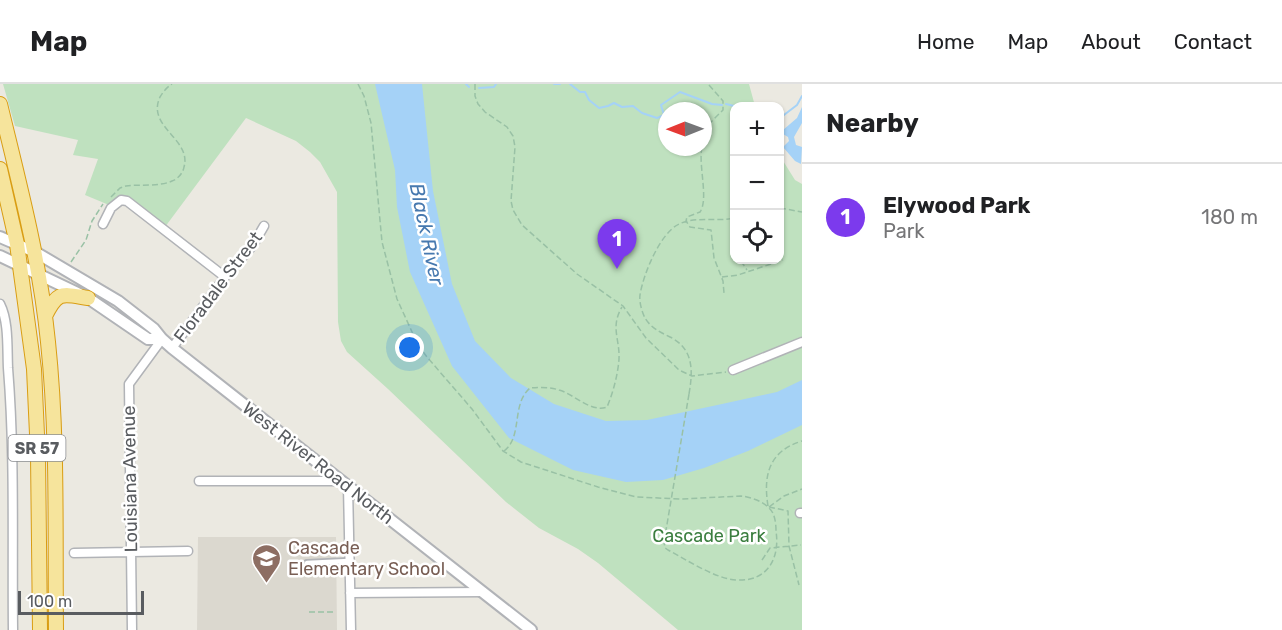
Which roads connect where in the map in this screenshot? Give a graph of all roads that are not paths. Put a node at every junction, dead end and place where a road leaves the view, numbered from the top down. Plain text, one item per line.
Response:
1 (1, 109) edge
2 (0, 169) edge
3 (103, 224) dead end
4 (264, 226) dead end
5 (0, 237) edge
6 (17, 244) junction
7 (35, 252) junction
8 (0, 256) edge
9 (20, 266) junction
10 (38, 274) junction
11 (225, 277) junction
12 (88, 298) junction
13 (0, 304) edge
14 (45, 316) junction
15 (162, 339) junction
16 (802, 342) edge
17 (172, 348) junction
18 (733, 370) road end
19 (199, 481) dead end
20 (344, 483) junction
21 (188, 551) dead end
22 (131, 552) junction
23 (74, 553) dead end
24 (349, 561) junction
25 (307, 563) dead end
26 (483, 592) junction
27 (350, 593) junction
28 (13, 630) edge
29 (40, 630) edge
30 (56, 630) edge
31 (132, 630) edge
32 (351, 630) edge
33 (531, 630) edge

1 - 7 highway, SR 57
2 - 6 highway, SR 57
3 - 11 street
4 - 11 street, Floradale Street
5 - 6 street, West River Road North
6 - 7 street, West River Road North
6 - 9 highway, SR 57
7 - 10 highway, SR 57
7 - 15 street, West River Road North
8 - 9 street, West River Road North
9 - 10 street, West River Road North
9 - 29 highway, SR 57
10 - 12 street, West River Road North
10 - 14 highway, SR 57
11 - 17 street, Floradale Street
12 - 14 highway
12 - 15 street, West River Road North
13 - 28 street
14 - 30 highway, SR 57
15 - 17 street, West River Road North
15 - 22 street, Louisiana Avenue
16 - 18 street
17 - 20 street, West River Road North
19 - 20 street
20 - 24 street
20 - 26 street, West River Road North
21 - 22 street
22 - 23 street
22 - 31 street, Louisiana Avenue
24 - 25 lane
24 - 27 street
26 - 27 street
26 - 33 street, West River Road North
27 - 32 street

